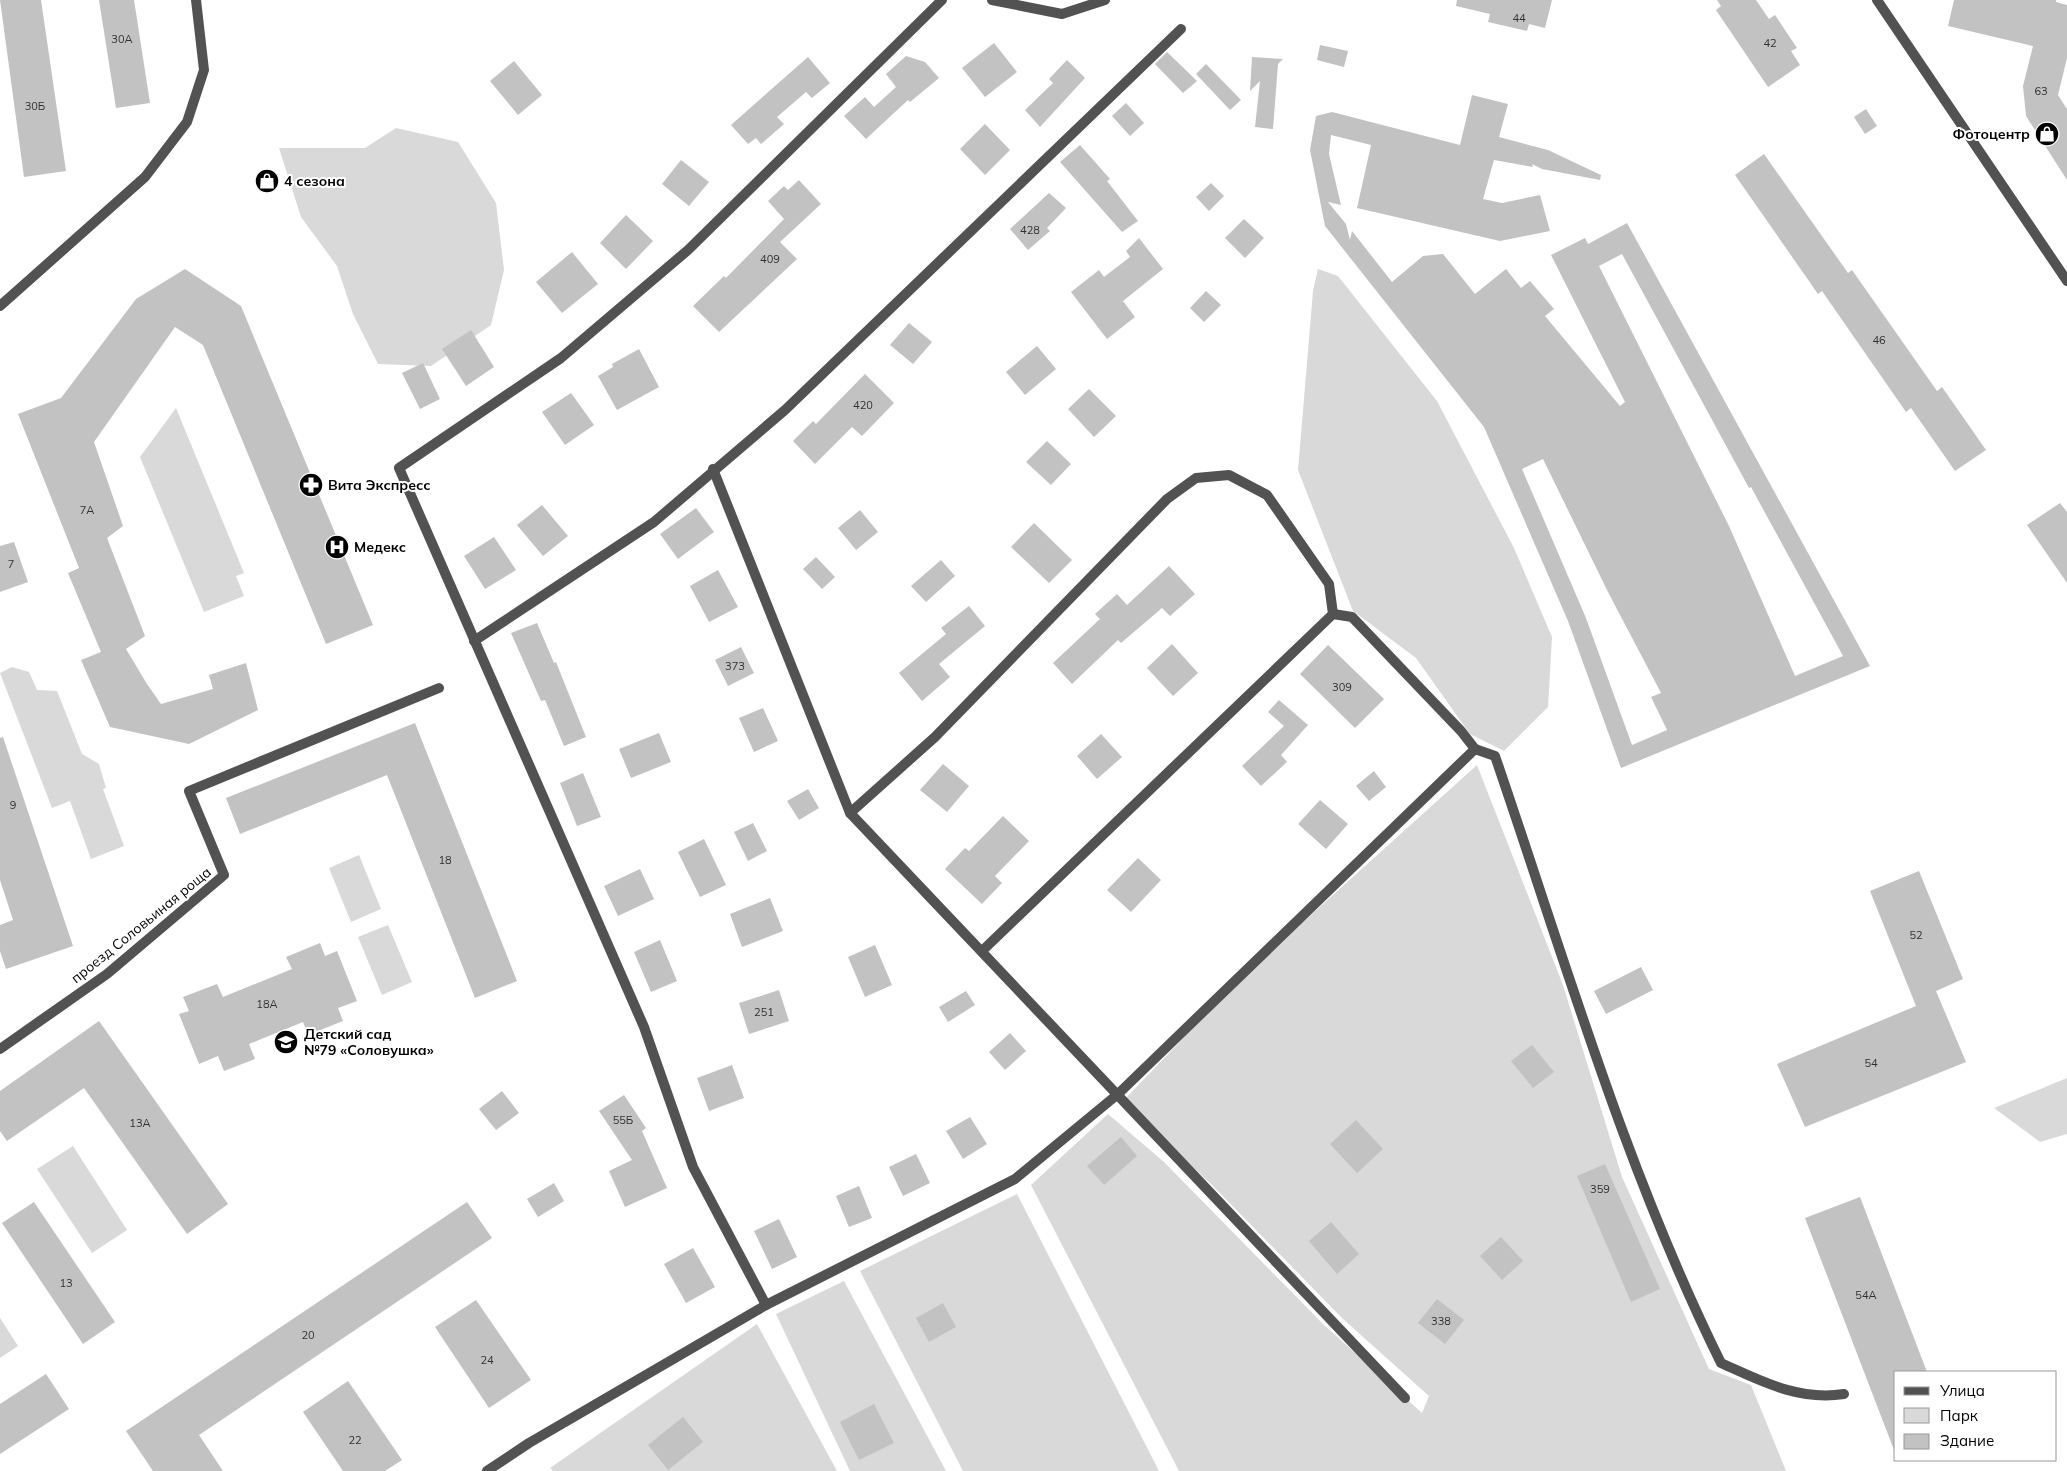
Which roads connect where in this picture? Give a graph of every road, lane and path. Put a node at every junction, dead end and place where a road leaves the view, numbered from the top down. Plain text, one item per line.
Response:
1 (196, 0) edge
2 (942, 0) edge
3 (992, 0) edge
4 (1105, 0) edge
5 (1877, 0) edge
6 (1181, 29) dead end
7 (2067, 281) edge
8 (0, 306) edge
9 (713, 469) junction
10 (1333, 614) junction
11 (474, 641) junction
12 (439, 688) dead end
13 (1475, 749) junction
14 (850, 814) junction
15 (982, 952) junction
16 (0, 1049) edge
17 (1118, 1094) junction
18 (766, 1305) junction
19 (1844, 1394) dead end
20 (1405, 1398) dead end
21 (487, 1471) edge

1 - 8 street
2 - 11 street
3 - 4 street
5 - 7 street
6 - 9 street
9 - 11 street
9 - 14 street
10 - 13 street
10 - 14 street
10 - 15 street
11 - 18 street
12 - 16 street, проезд Соловьиная роща
13 - 17 street
13 - 19 street
14 - 15 street
15 - 17 street
17 - 18 street
17 - 20 street
18 - 21 street

